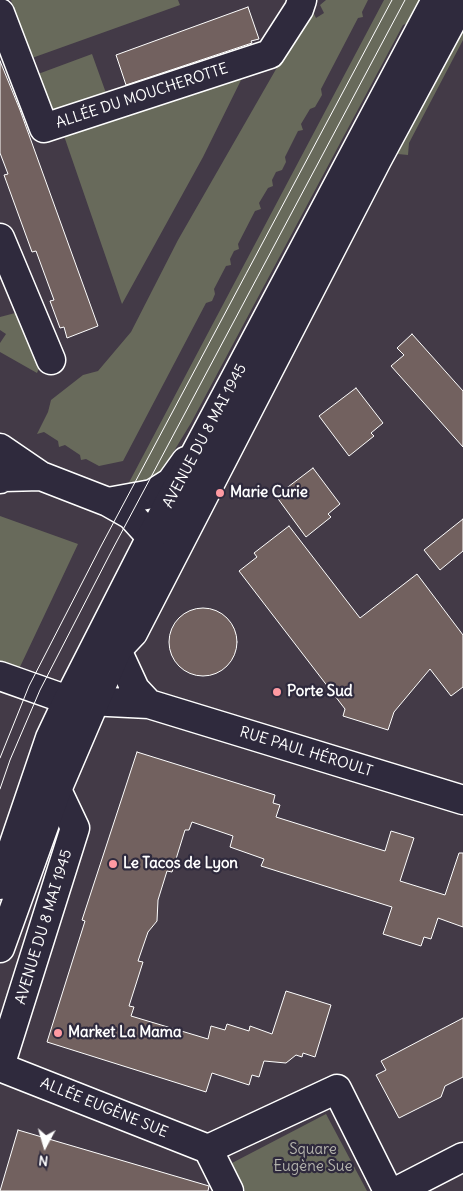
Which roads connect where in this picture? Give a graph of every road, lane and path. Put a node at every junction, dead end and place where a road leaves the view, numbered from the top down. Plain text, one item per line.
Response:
1 (302, 0) edge
2 (436, 0) edge
3 (463, 0) edge
4 (0, 13) edge
5 (0, 238) edge
6 (51, 360) dead end
7 (211, 424) junction
8 (0, 448) edge
9 (41, 476) junction
10 (0, 479) edge
11 (108, 502) junction
12 (151, 538) junction
13 (117, 650) junction
14 (0, 676) edge
15 (68, 700) junction
16 (97, 701) junction
17 (149, 704) junction
18 (57, 790) junction
19 (463, 800) edge
20 (0, 885) edge
21 (0, 948) edge
22 (0, 1067) edge
23 (208, 1149) junction
24 (463, 1157) edge
25 (230, 1191) edge
26 (388, 1191) edge
27 (397, 1191) edge

1 - 4 street, ALLÉE DU MOUCHEROTTE
2 - 7 street, AVENUE DU 8 MAI 1945
3 - 13 street, AVENUE DU 8 MAI 1945
5 - 6 street
7 - 11 street
7 - 12 street, AVENUE DU 8 MAI 1945
8 - 9 street
9 - 10 street
9 - 11 street
11 - 12 street
12 - 13 street
12 - 15 street, AVENUE DU 8 MAI 1945
13 - 16 street, AVENUE DU 8 MAI 1945
13 - 17 street
14 - 15 street, RUE PAUL HÉROULT
15 - 16 street, RUE PAUL HÉROULT
15 - 20 street, AVENUE DU 8 MAI 1945
16 - 17 street, RUE PAUL HÉROULT
16 - 18 street, AVENUE DU 8 MAI 1945
17 - 19 street, RUE PAUL HÉROULT
18 - 21 street, AVENUE DU 8 MAI 1945
18 - 22 street, AVENUE DU 8 MAI 1945
22 - 23 street, ALLÉE EUGÈNE SUE
23 - 25 street
23 - 26 street
24 - 27 street

